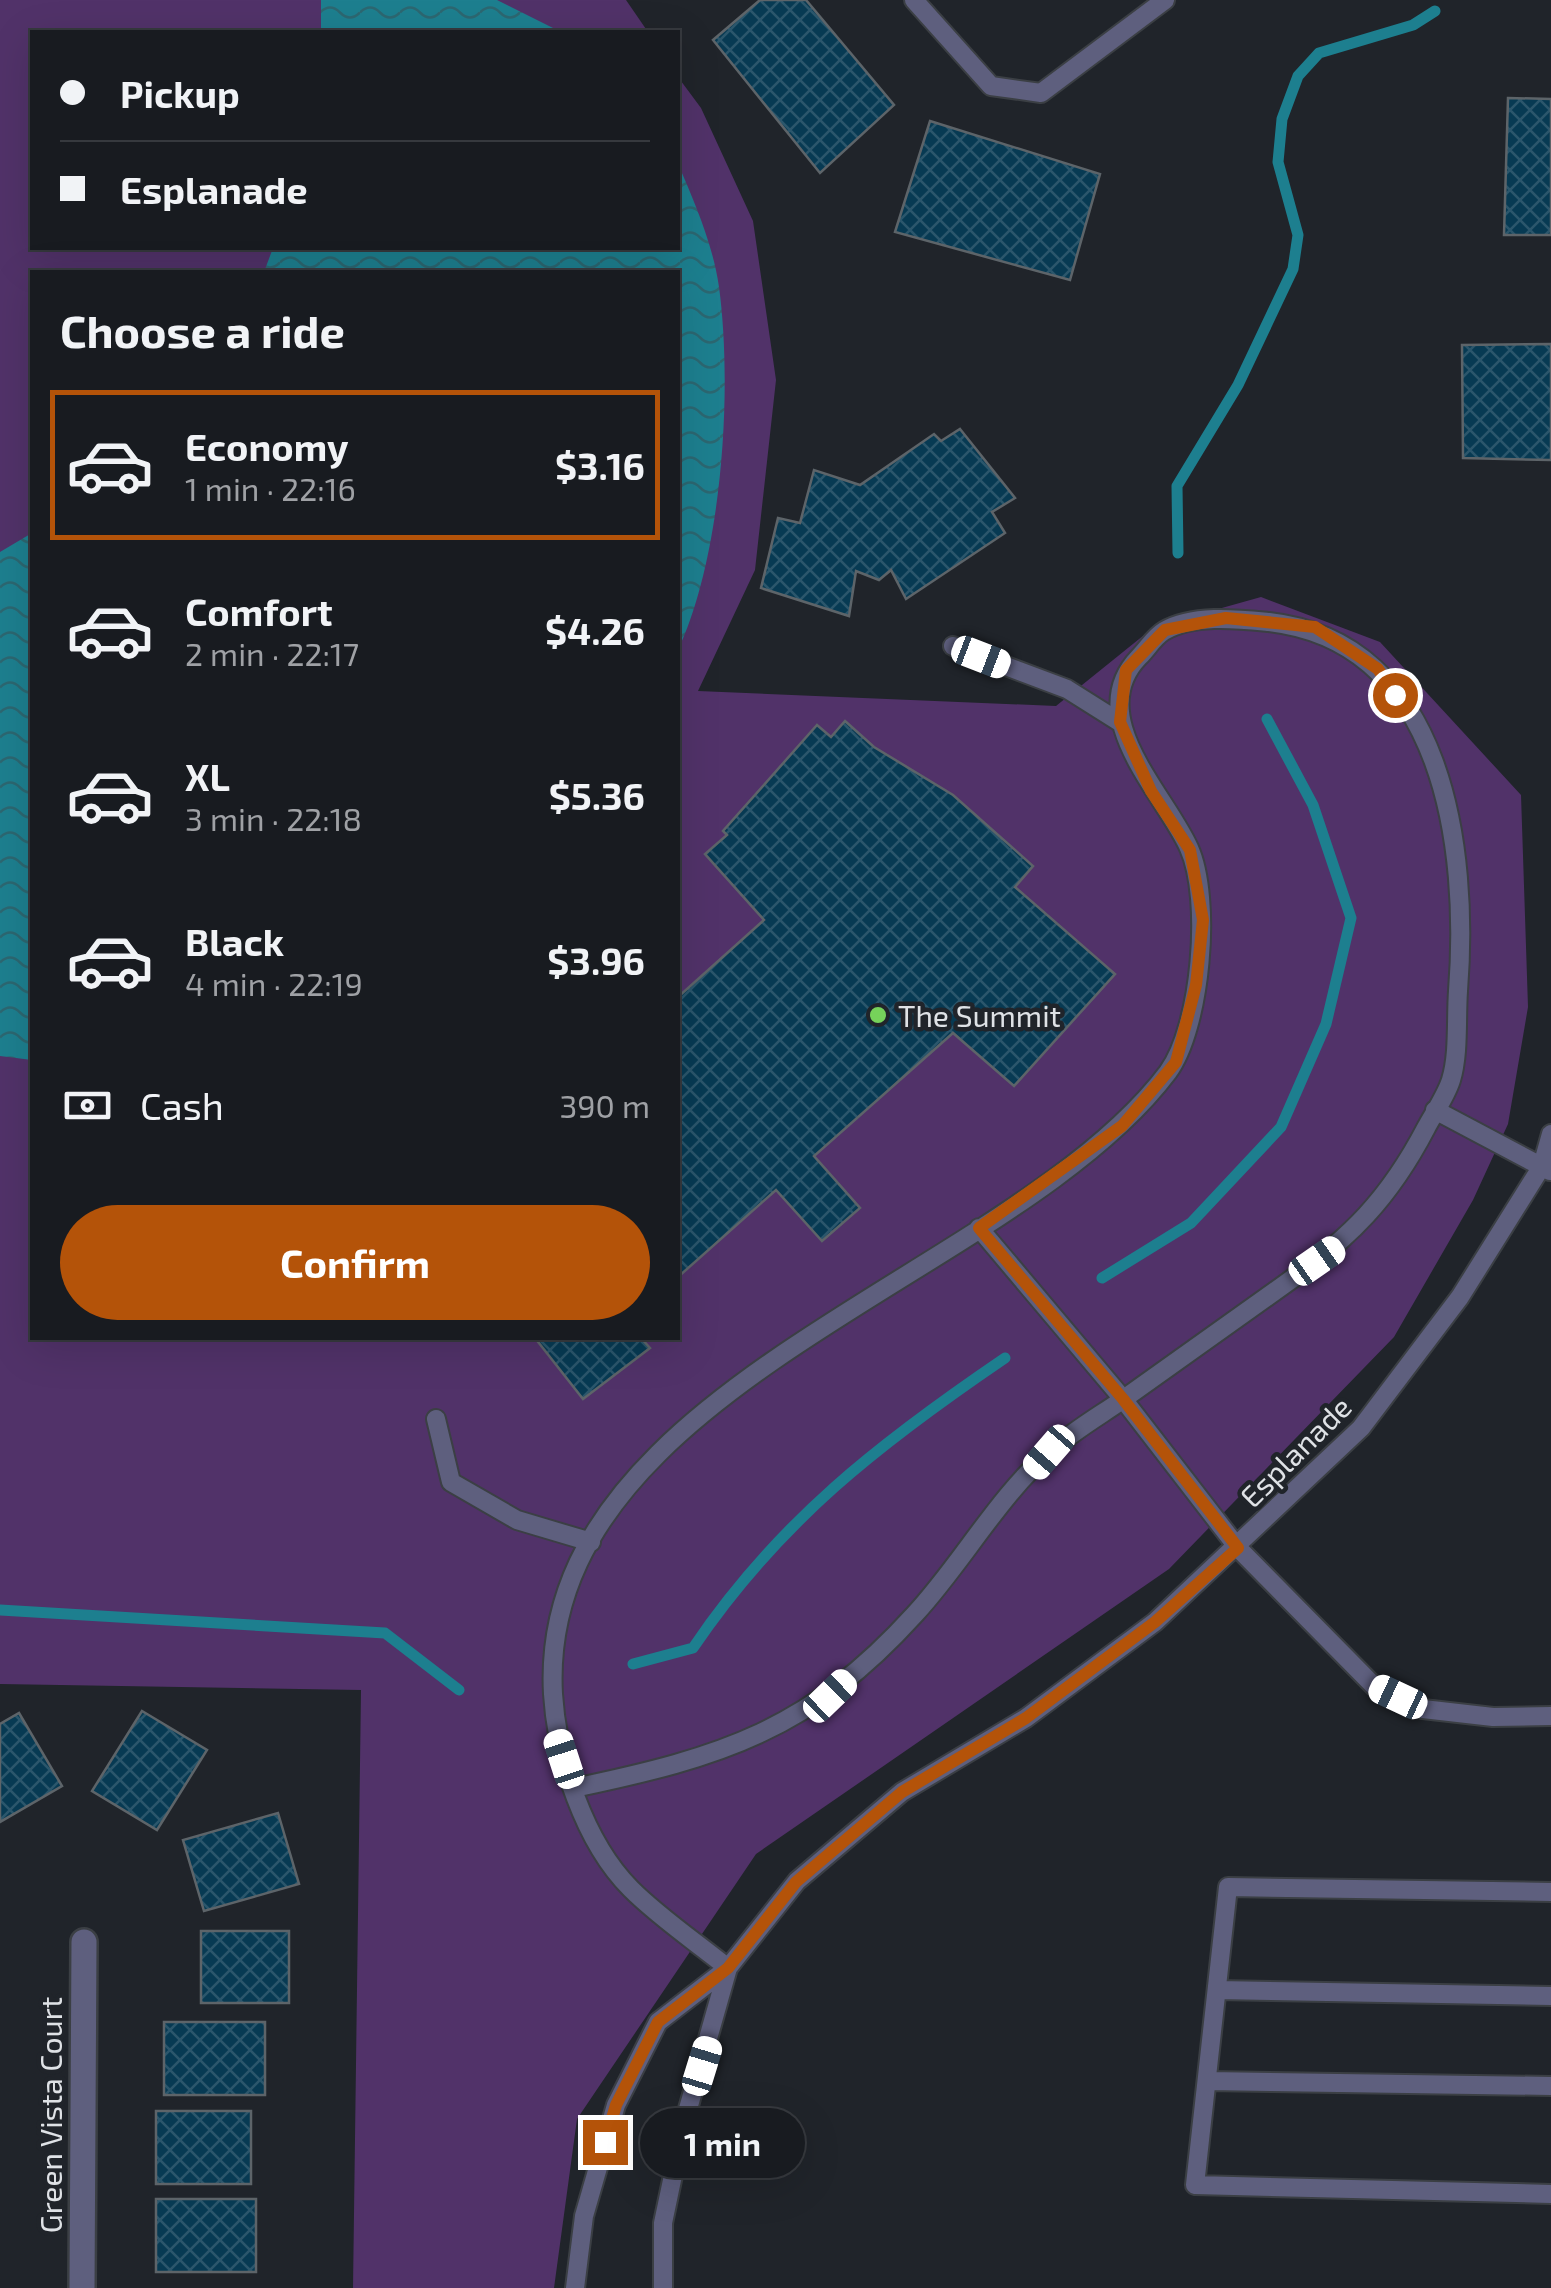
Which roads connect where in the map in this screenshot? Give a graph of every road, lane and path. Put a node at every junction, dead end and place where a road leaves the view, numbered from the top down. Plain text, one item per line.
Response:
1 (914, 0) edge
2 (1165, 0) edge
3 (953, 646) dead end
4 (1120, 722) junction
5 (1435, 1110) junction
6 (1551, 1134) edge
7 (1546, 1169) edge
8 (979, 1228) junction
9 (1123, 1399) junction
10 (436, 1419) dead end
11 (591, 1542) junction
12 (1238, 1548) junction
13 (1551, 1716) edge
14 (574, 1788) junction
15 (1551, 1892) edge
16 (84, 1942) dead end
17 (728, 1968) junction
18 (1216, 1990) junction
19 (1551, 1996) edge
20 (1207, 2080) junction
21 (1551, 2086) edge
22 (1551, 2194) edge
23 (82, 2288) edge
24 (575, 2288) edge
25 (663, 2288) edge

1 - 2 lane
3 - 4 lane
4 - 5 lane
4 - 8 lane
5 - 7 lane
5 - 9 lane
6 - 7 lane, Esplanade
7 - 12 lane, Esplanade
8 - 9 lane
8 - 11 lane
9 - 12 lane
9 - 14 lane
10 - 11 lane
11 - 14 lane
12 - 13 lane
12 - 17 lane, Esplanade
14 - 17 lane
15 - 18 lane
16 - 23 street, Green Vista Court
17 - 24 lane, Esplanade
17 - 25 lane, Esplanade
18 - 19 lane
18 - 20 lane
20 - 21 lane
20 - 22 lane

